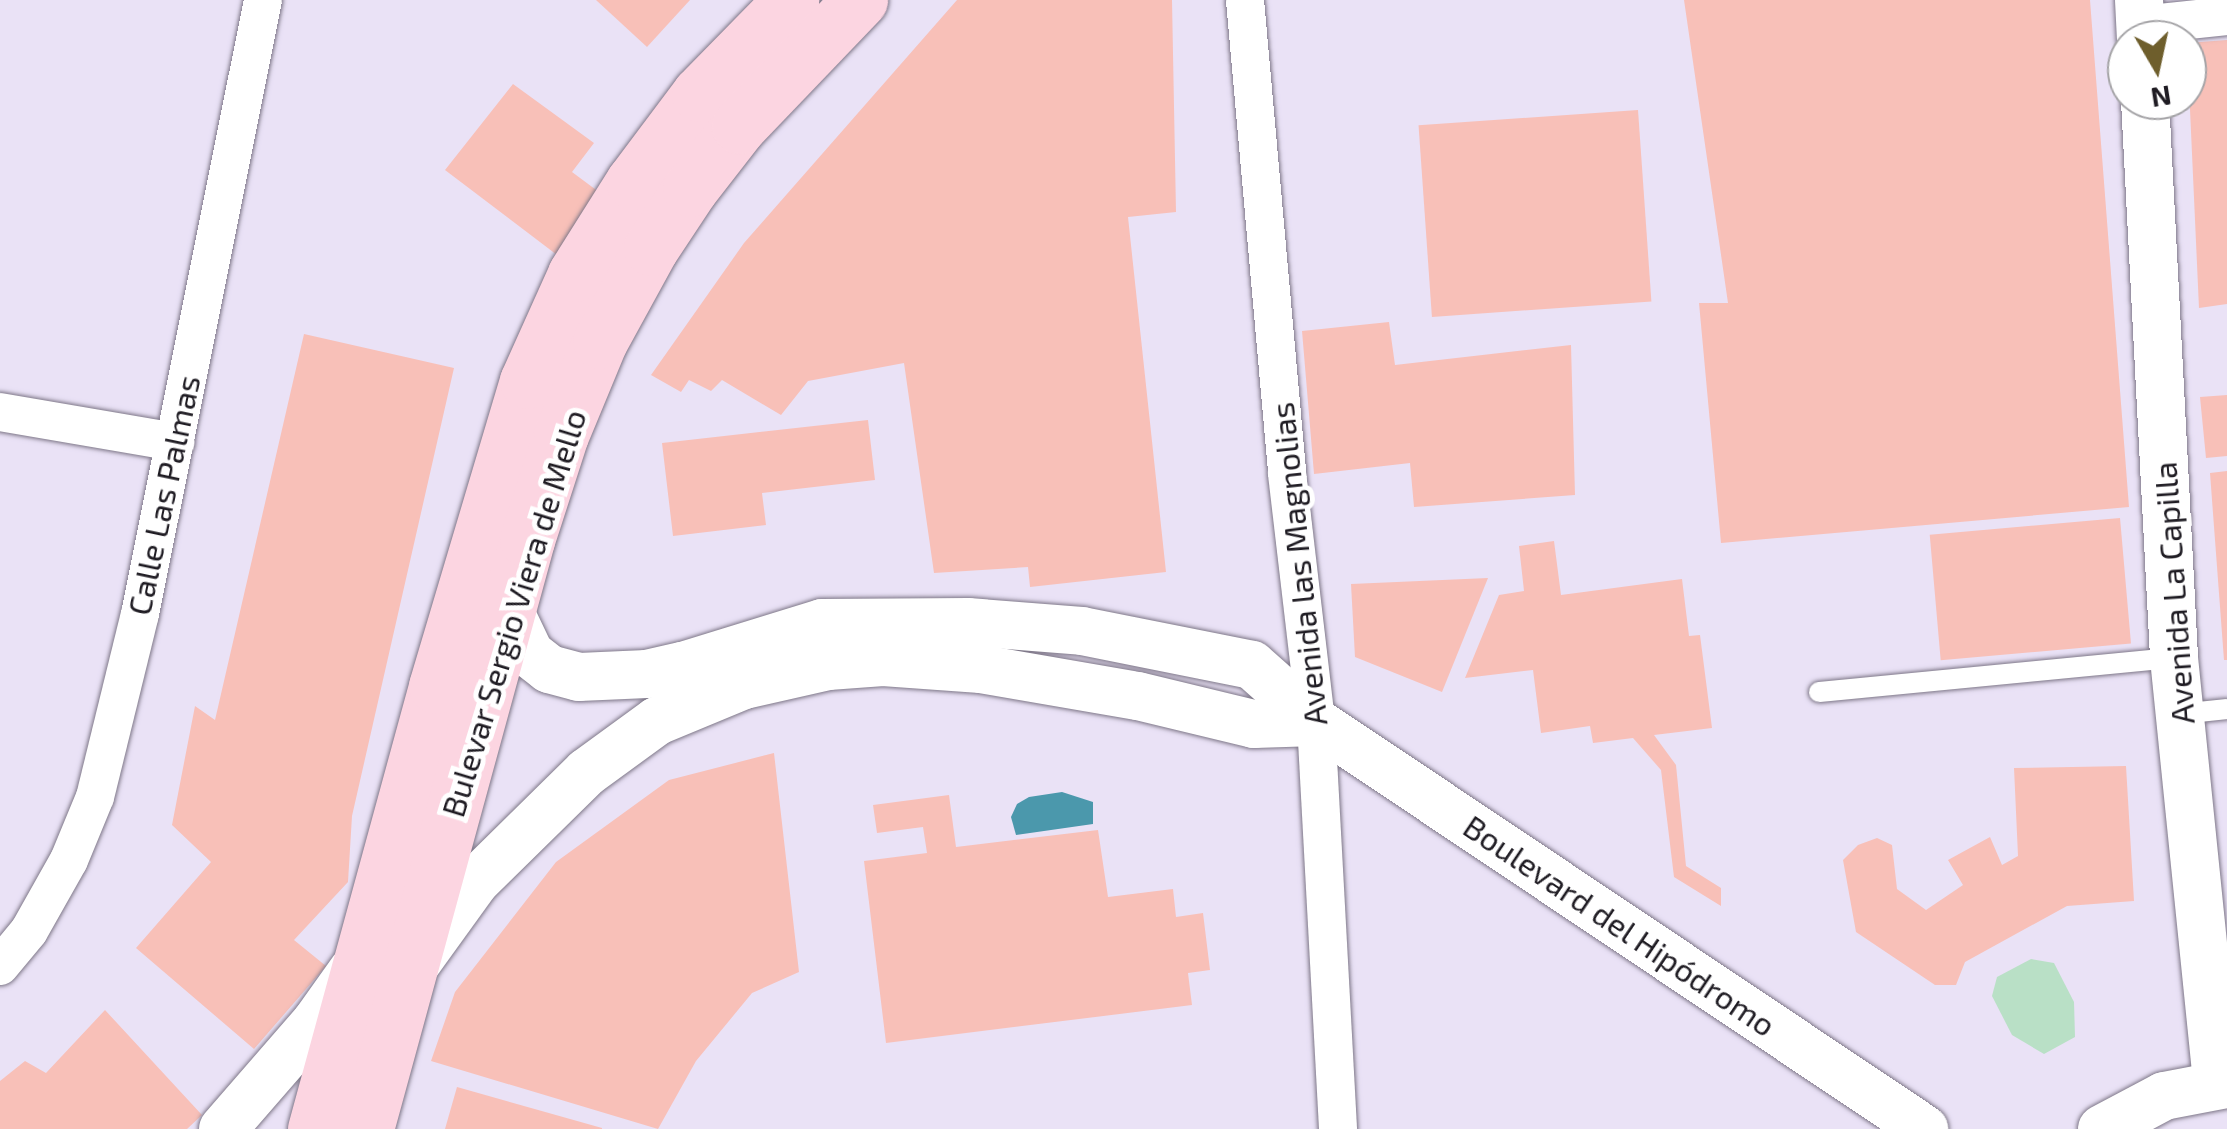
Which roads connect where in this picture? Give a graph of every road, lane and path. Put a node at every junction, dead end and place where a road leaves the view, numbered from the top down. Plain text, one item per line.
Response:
1 (263, 0) edge
2 (791, 0) edge
3 (860, 0) edge
4 (1245, 0) edge
5 (2227, 16) edge
6 (2169, 20) edge
7 (2146, 120) edge
8 (0, 412) edge
9 (175, 442) junction
10 (509, 610) junction
11 (825, 644) junction
12 (2174, 658) junction
13 (1819, 692) dead end
14 (2227, 709) edge
15 (2180, 714) junction
16 (1316, 722) junction
17 (0, 966) edge
18 (385, 966) junction
19 (2222, 1084) edge
20 (223, 1129) edge
21 (315, 1129) edge
22 (366, 1129) edge
23 (1338, 1129) edge
24 (1924, 1129) edge
25 (2102, 1129) edge

1 - 9 street, Calle Las Palmas
2 - 18 main road, Bulevar Sergio Viera de Mello
3 - 10 main road, Bulevar Sergio Viera de Mello
4 - 16 street, Avenida las Magnolias
5 - 6 street
7 - 12 street, Avenida La Capilla
8 - 9 street
9 - 17 street, Calle Las Palmas
10 - 11 street
10 - 18 main road, Bulevar Sergio Viera de Mello
11 - 16 street
11 - 18 street
12 - 13 lane
12 - 15 street, Avenida La Capilla
14 - 15 lane
15 - 19 street, Avenida La Capilla
16 - 23 street, Avenida las Magnolias
16 - 24 street, Boulevard del Hipódromo
18 - 20 street
18 - 21 main road, Bulevar Sergio Viera de Mello
18 - 22 main road, Bulevar Sergio Viera de Mello
19 - 25 street

